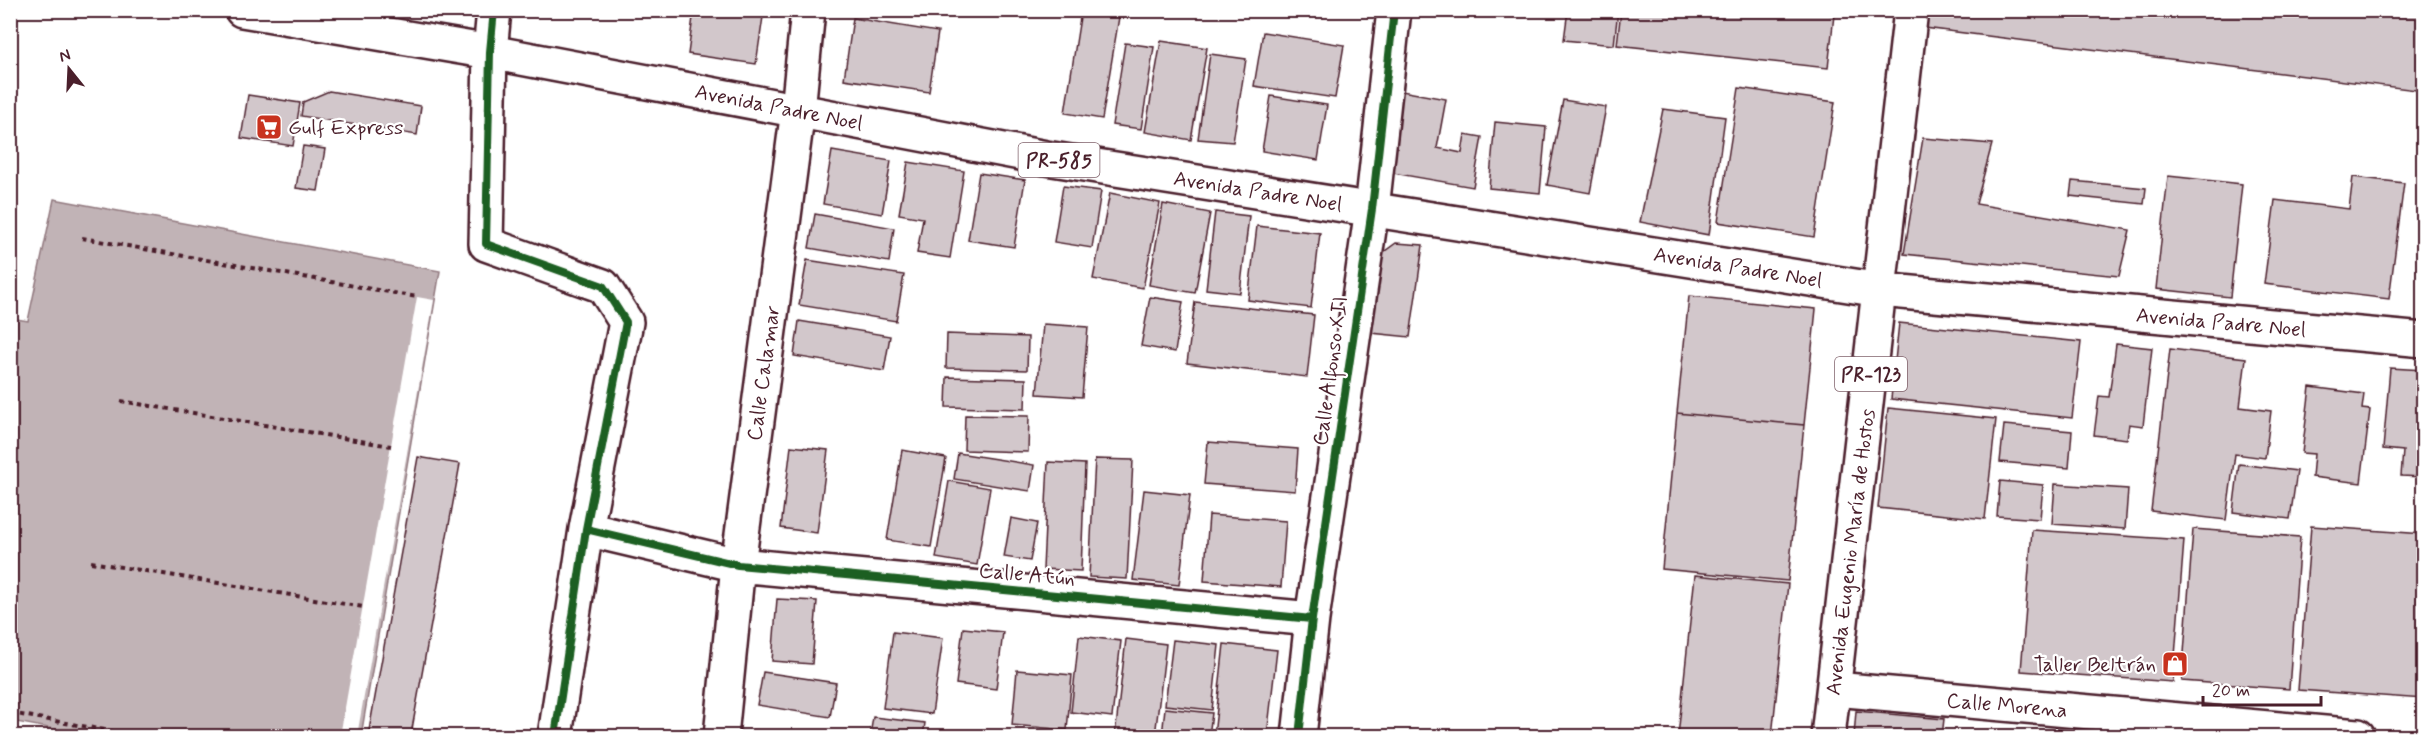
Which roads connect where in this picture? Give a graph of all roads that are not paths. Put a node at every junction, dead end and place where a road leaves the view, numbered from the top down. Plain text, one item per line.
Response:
1 (242, 10) edge
2 (494, 10) edge
3 (808, 10) edge
4 (1394, 10) edge
5 (1911, 10) edge
6 (490, 52) junction
7 (798, 110) junction
8 (1372, 209) junction
9 (1880, 290) junction
10 (2424, 340) edge
11 (585, 530) junction
12 (738, 565) junction
13 (1312, 619) junction
14 (1835, 689) junction
15 (555, 736) edge
16 (721, 736) edge
17 (1299, 736) edge
18 (1828, 736) edge
19 (2358, 736) edge

1 - 6 street, Avenida Padre Noel / PR-585
2 - 6 street
3 - 7 street, Calle Calamar
4 - 8 street, Calle Alfonso XII
5 - 9 street, Avenida Eugenio María de Hostos / PR-123
6 - 7 street, Avenida Padre Noel / PR-585
6 - 11 street
7 - 8 street, Avenida Padre Noel / PR-585
7 - 12 street, Calle Calamar
8 - 9 street, Avenida Padre Noel / PR-585
8 - 13 street, Calle Alfonso XII
9 - 10 street, Avenida Padre Noel
9 - 14 street, Avenida Eugenio María de Hostos / PR-123
11 - 12 street, Calle Atún
11 - 15 street
12 - 13 street, Calle Atún
12 - 16 street, Calle Calamar
13 - 17 street, Calle Alfonso XII
14 - 18 street, Avenida Eugenio María de Hostos / PR-123
14 - 19 street, Calle Morena

